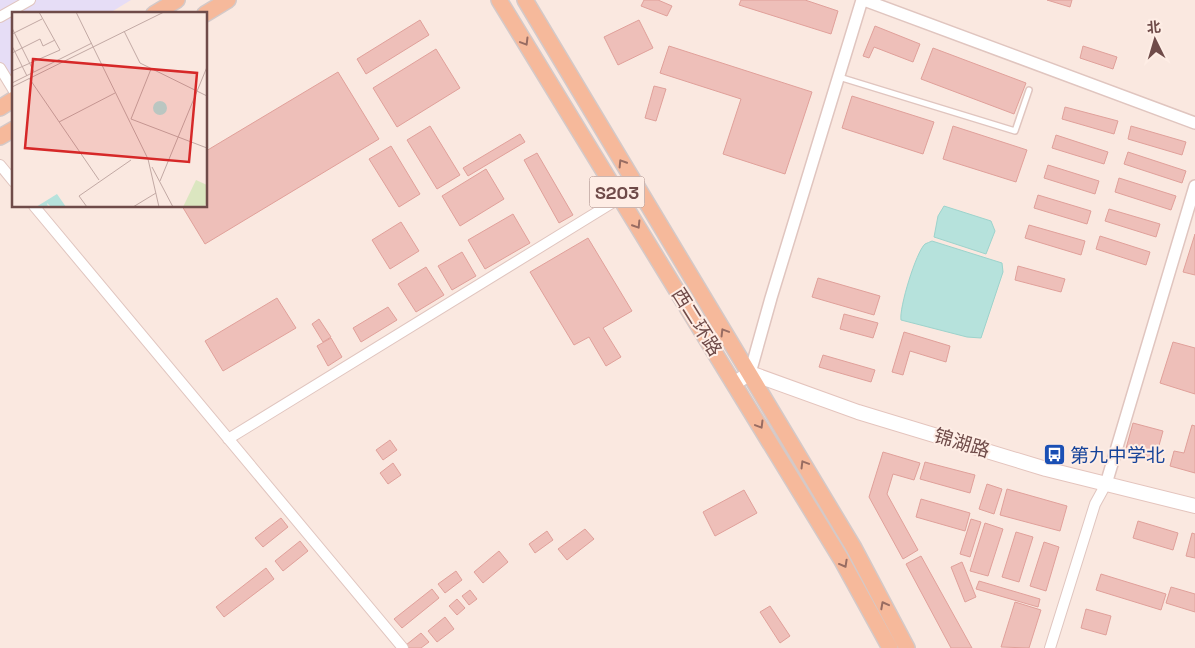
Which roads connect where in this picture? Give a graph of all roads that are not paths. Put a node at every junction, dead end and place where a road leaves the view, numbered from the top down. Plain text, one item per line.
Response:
1 (30, 0) edge
2 (177, 0) edge
3 (228, 0) edge
4 (499, 0) edge
5 (524, 0) edge
6 (863, 0) edge
7 (157, 12) edge
8 (208, 12) edge
9 (0, 18) edge
10 (0, 68) edge
11 (838, 77) junction
12 (12, 88) edge
13 (1029, 90) dead end
14 (12, 100) edge
15 (0, 108) edge
16 (1195, 123) edge
17 (12, 130) edge
18 (0, 137) edge
19 (0, 165) edge
20 (12, 180) edge
21 (637, 186) junction
22 (1195, 186) edge
23 (620, 198) junction
24 (36, 208) edge
25 (750, 374) junction
26 (735, 383) junction
27 (228, 438) junction
28 (1106, 484) junction
29 (1195, 506) edge
30 (403, 648) edge
31 (890, 648) edge
32 (907, 648) edge
33 (1050, 648) edge

1 - 9 street
2 - 7 main road
3 - 8 main road
4 -> 23 main road, 西二环路 / S203
21 -> 5 main road, 西二环路 / S203
6 - 11 street
6 - 16 street
10 - 12 street
11 - 13 lane
11 - 25 street
14 - 15 main road
17 - 18 main road
19 - 20 street
21 - 23 main road
25 -> 21 main road, 西二环路 / S203
22 - 28 street
23 -> 26 main road, 西二环路 / S203
23 - 27 street
24 - 27 street
25 - 26 main road
25 - 28 main road, 锦湖路
32 -> 25 main road, 西二环路 / S203
26 -> 31 main road, 西二环路 / S203
27 - 30 street
28 - 29 main road, 锦湖路
28 - 33 street

